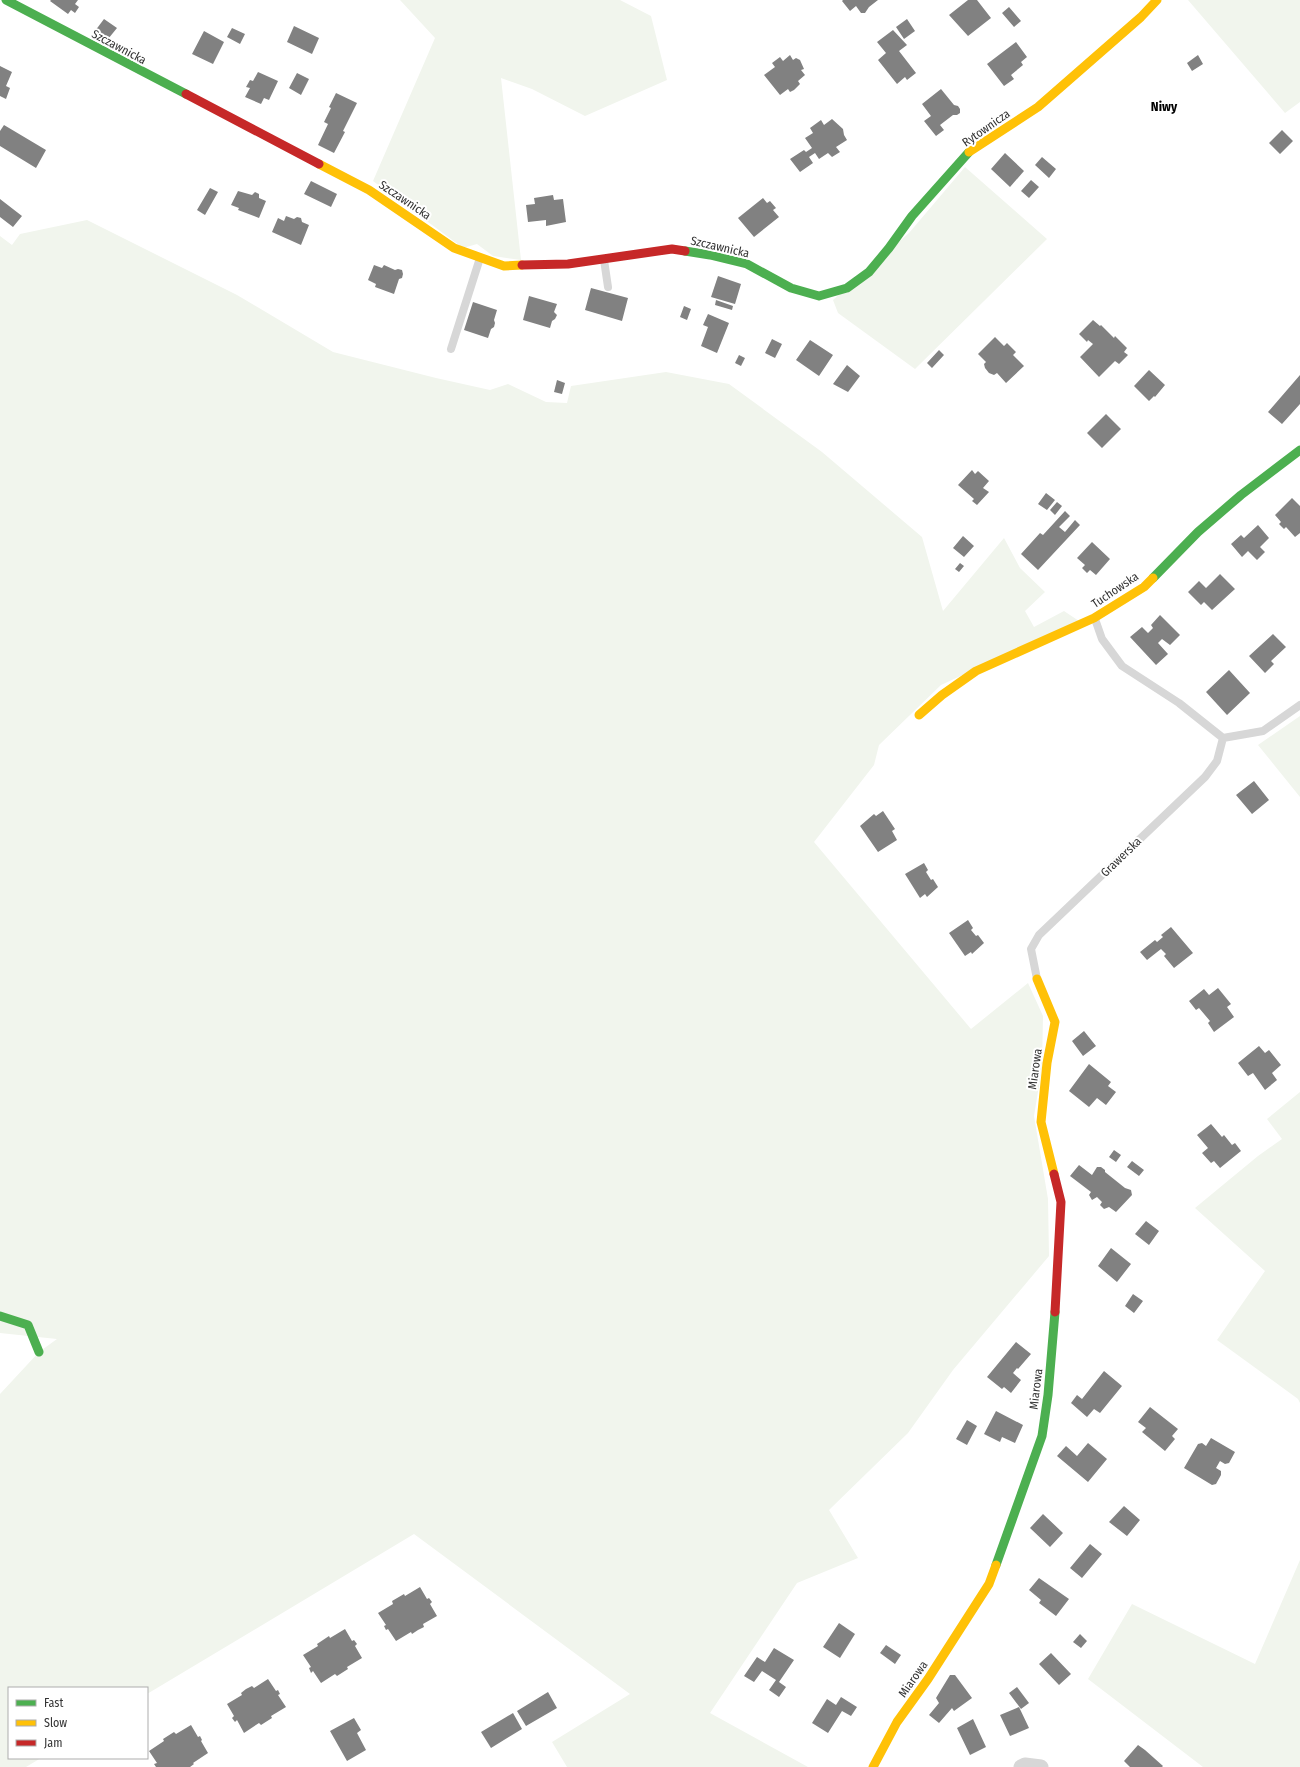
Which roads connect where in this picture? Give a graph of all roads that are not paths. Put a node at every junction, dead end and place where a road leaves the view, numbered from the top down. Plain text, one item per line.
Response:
1 (6, 0) edge
2 (1157, 0) edge
3 (480, 258) junction
4 (604, 259) junction
5 (608, 286) dead end
6 (820, 296) joint
7 (451, 349) dead end
8 (1300, 450) edge
9 (1094, 618) junction
10 (1300, 705) edge
11 (919, 716) dead end
12 (1223, 738) junction
13 (1037, 979) joint
14 (0, 1316) edge
15 (39, 1352) dead end
16 (873, 1767) edge
17 (1021, 1767) edge
18 (1041, 1767) edge

1 - 3 street, Szczawnicka
2 - 6 street, Rytownicza
3 - 4 street, Szczawnicka
3 - 7 lane
4 - 5 lane
4 - 6 street, Szczawnicka
8 - 9 street, Tuchowska
9 - 11 street, Tuchowska
9 - 12 lane
10 - 12 lane
12 - 13 lane, Grawerska
13 - 16 street, Miarowa
14 - 15 street
17 - 18 street

